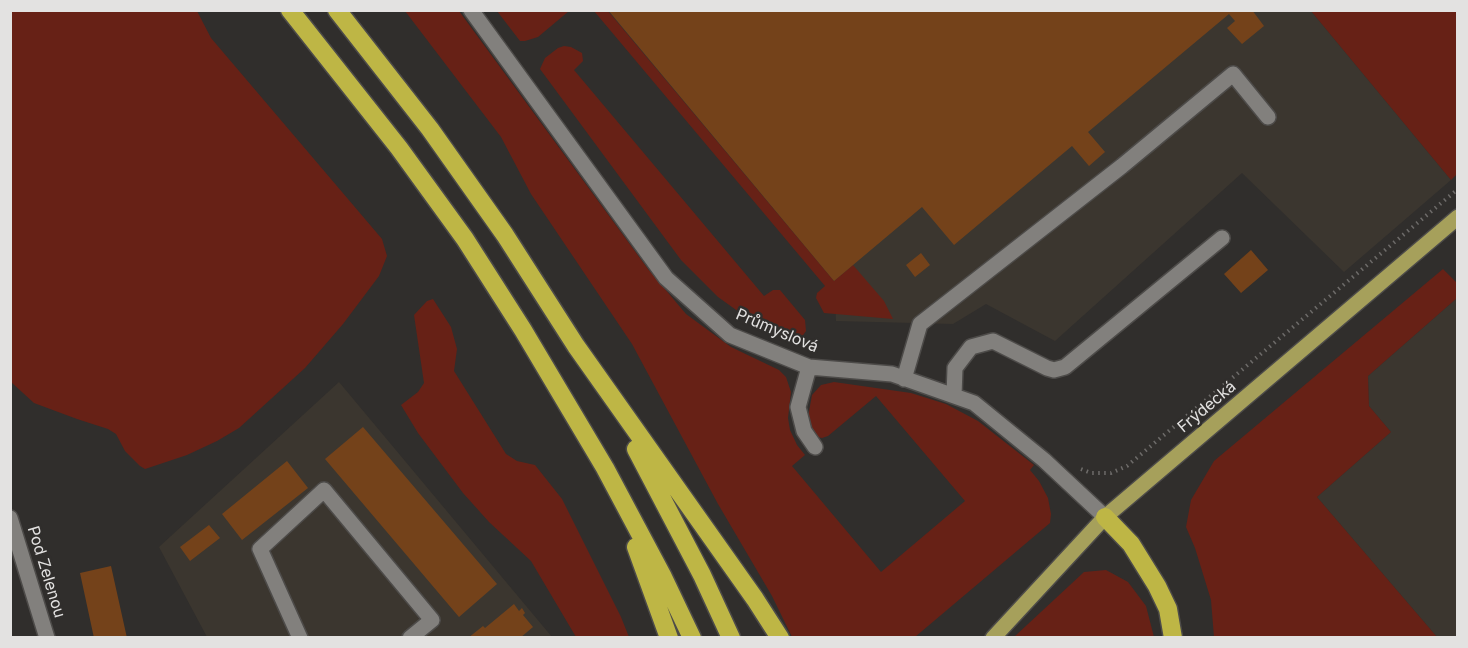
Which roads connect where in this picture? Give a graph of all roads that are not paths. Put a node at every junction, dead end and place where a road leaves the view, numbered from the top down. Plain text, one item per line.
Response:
1 (290, 10) edge
2 (337, 10) edge
3 (471, 10) edge
4 (1268, 117) dead end
5 (1458, 217) edge
6 (1222, 238) dead end
7 (576, 346) junction
8 (808, 367) junction
9 (904, 379) junction
10 (954, 396) junction
11 (815, 447) dead end
12 (604, 468) junction
13 (1105, 517) junction
14 (10, 518) edge
15 (47, 638) edge
16 (300, 638) edge
17 (410, 638) edge
18 (669, 638) edge
19 (692, 638) edge
20 (731, 638) edge
21 (780, 638) edge
22 (993, 638) edge
23 (1173, 638) edge

1 - 12 highway
2 - 7 highway
3 - 8 street, Průmyslová
4 - 9 street
5 - 13 main road, Frýdecká
6 - 10 street
7 - 20 highway
7 - 21 highway
8 - 9 street, Průmyslová
8 - 11 street
9 - 10 street, Průmyslová
10 - 13 street, Průmyslová
12 - 18 highway
12 - 19 highway
13 - 22 main road, Frýdecká
13 - 23 highway
14 - 15 street, Pod Zelenou
16 - 17 street

